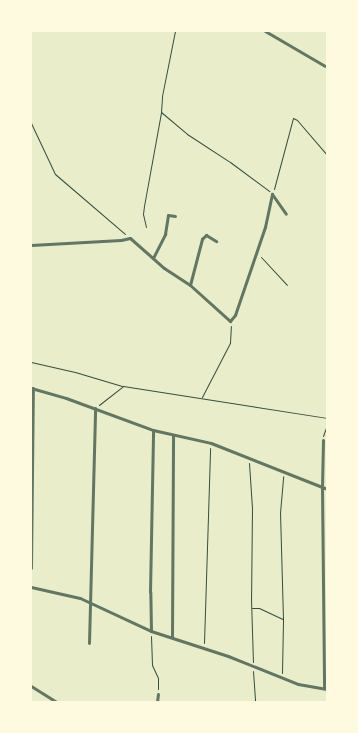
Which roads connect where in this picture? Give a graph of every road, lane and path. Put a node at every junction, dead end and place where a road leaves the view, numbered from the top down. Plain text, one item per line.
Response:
1 (175, 31) edge
2 (265, 31) edge
3 (325, 66) dead end
4 (161, 112) junction
5 (31, 123) edge
6 (327, 155) edge
7 (272, 194) junction
8 (286, 214) dead end
9 (175, 216) dead end
10 (146, 227) dead end
11 (130, 238) junction
12 (216, 241) dead end
13 (31, 245) edge
14 (256, 253) junction
15 (153, 258) junction
16 (190, 285) junction
17 (288, 285) dead end
18 (230, 321) junction
19 (31, 362) edge
20 (122, 386) junction
21 (32, 388) edge
22 (202, 398) junction
23 (95, 408) junction
24 (327, 418) edge
25 (327, 425) edge
26 (153, 430) junction
27 (173, 436) junction
28 (323, 440) joint
29 (211, 443) junction
30 (248, 457) junction
31 (284, 472) junction
32 (322, 487) junction
33 (327, 489) edge
34 (31, 568) edge
35 (31, 587) edge
36 (89, 601) junction
37 (252, 608) junction
38 (283, 619) junction
39 (151, 631) junction
40 (172, 638) junction
41 (89, 643) dead end
42 (203, 648) junction
43 (253, 666) junction
44 (282, 677) junction
45 (31, 686) edge
46 (326, 688) edge
47 (158, 694) joint
48 (57, 702) edge
49 (157, 702) edge
50 (255, 702) edge

1 - 4 path
2 - 3 street
4 - 7 path
4 - 10 path
5 - 11 path
6 - 7 path
7 - 8 street
7 - 14 street
9 - 15 street
11 - 13 street
11 - 15 street
12 - 16 street
14 - 17 path
14 - 18 street
15 - 16 street
16 - 18 street
18 - 22 path
19 - 20 path
20 - 22 path
20 - 23 path
21 - 23 street
21 - 34 street
22 - 24 path
23 - 26 street
23 - 36 street
25 - 28 path
26 - 27 street
26 - 39 street
27 - 29 street
27 - 40 street
28 - 32 street
29 - 30 street
29 - 42 path
30 - 31 street
30 - 37 path
31 - 32 street
31 - 38 path
32 - 33 street
32 - 46 street
35 - 36 street
36 - 39 street
36 - 41 street
37 - 38 path
37 - 43 path
38 - 44 path
39 - 40 street
39 - 47 path
40 - 42 street
42 - 43 street
43 - 44 street
43 - 50 path
44 - 46 street
45 - 48 street
47 - 49 street

